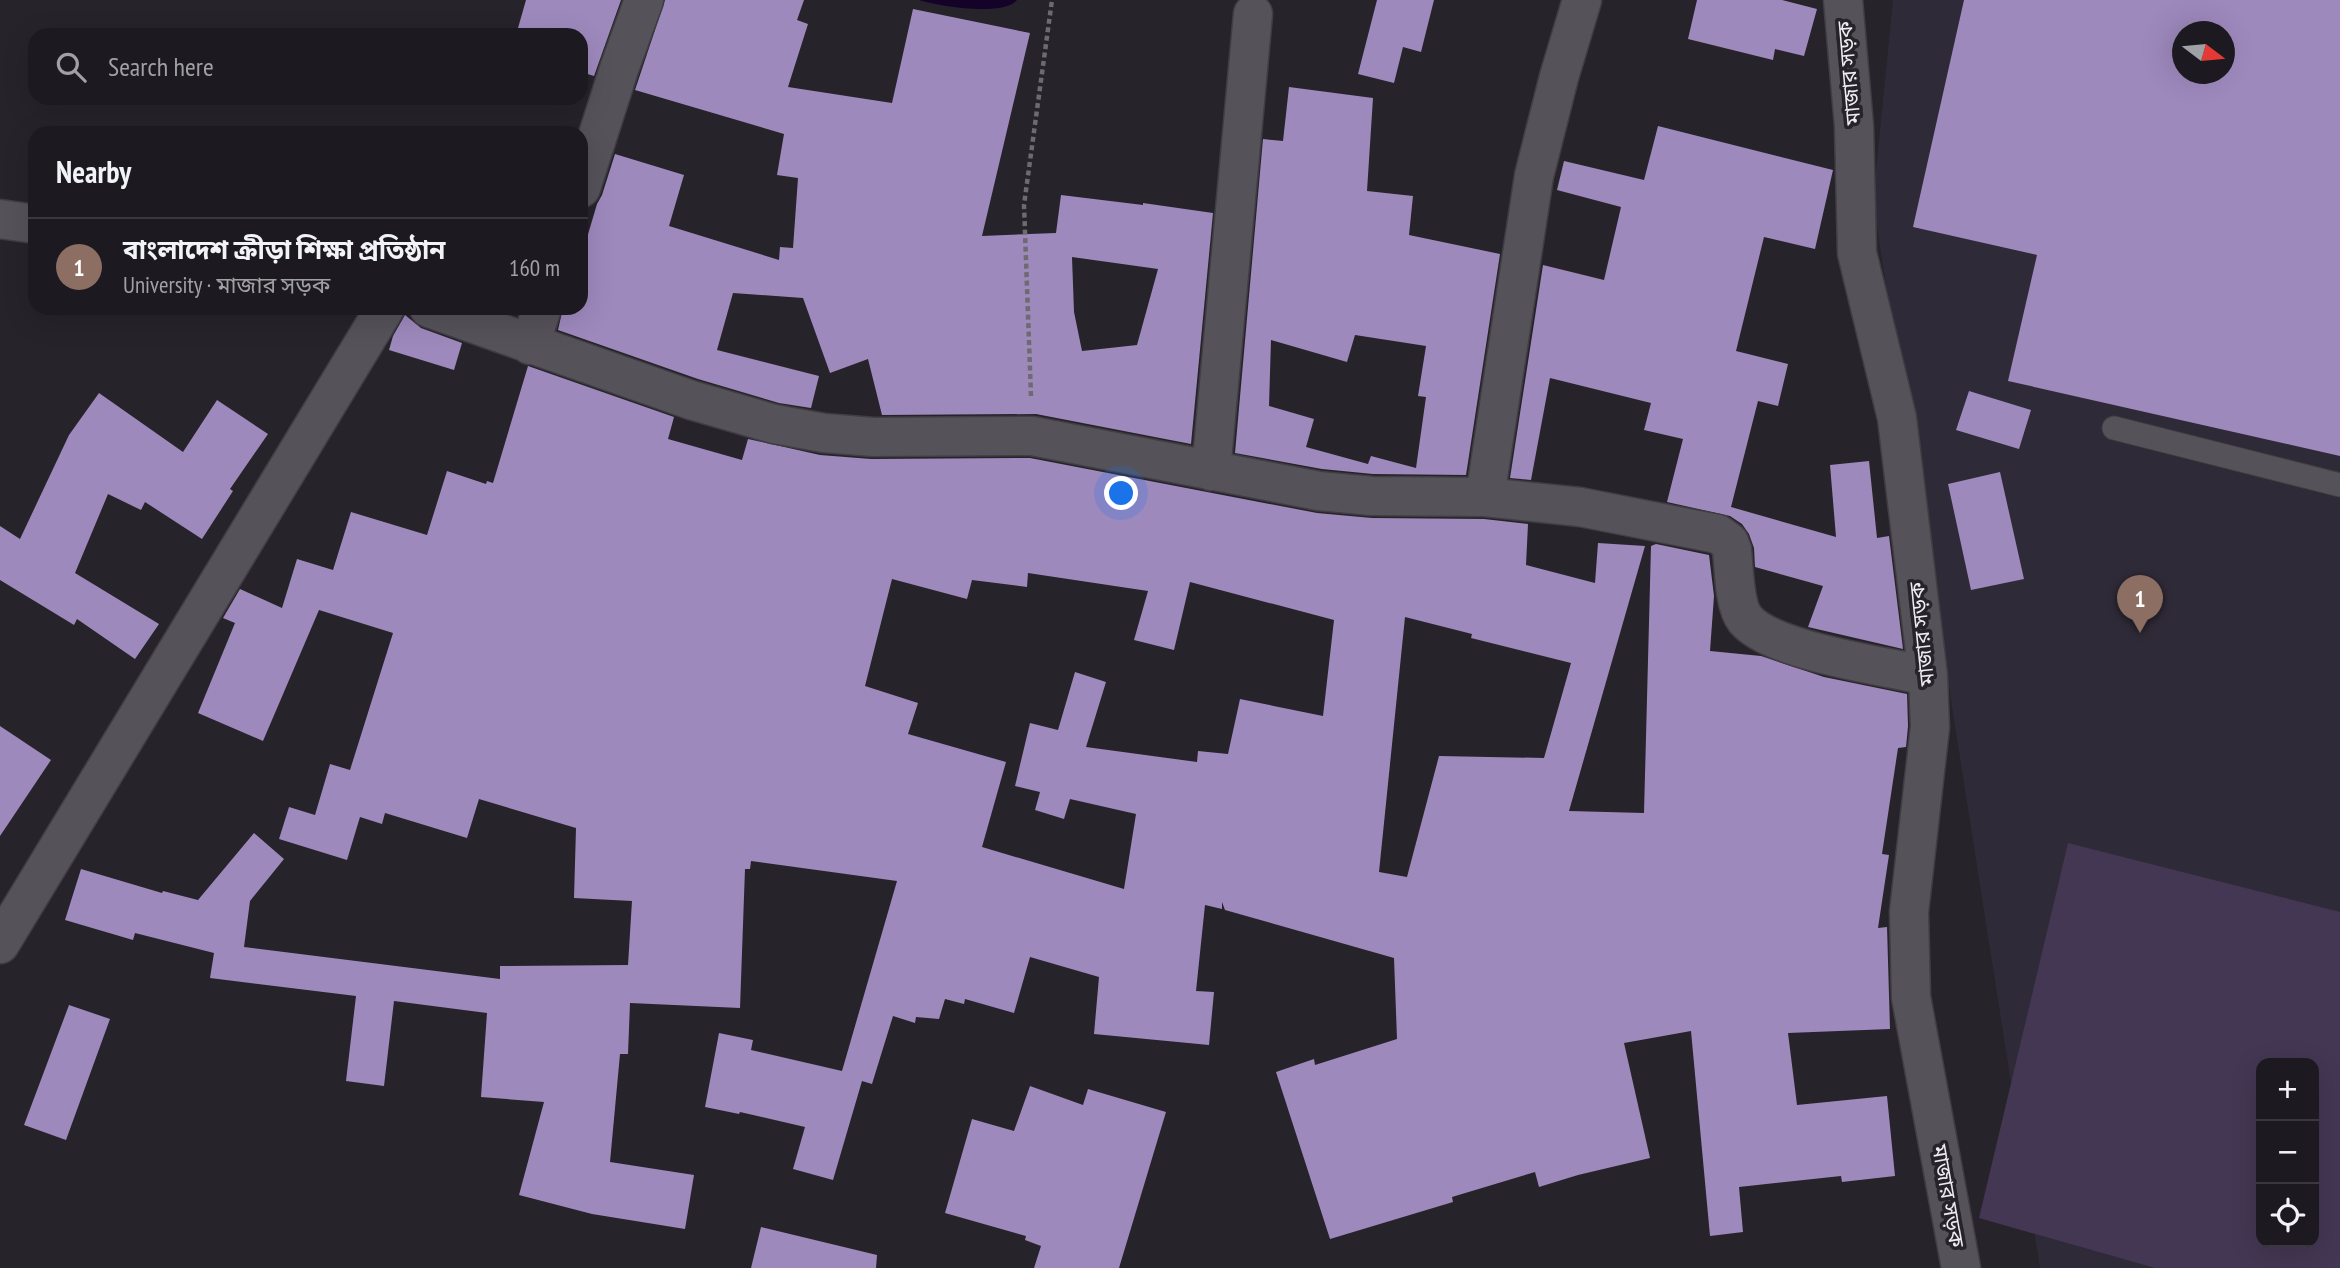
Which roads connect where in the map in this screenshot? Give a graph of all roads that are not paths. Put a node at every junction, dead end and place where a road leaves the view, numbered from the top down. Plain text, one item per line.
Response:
1 (644, 0) edge
2 (1582, 0) edge
3 (1843, 0) edge
4 (1254, 14) dead end
5 (588, 166) edge
6 (0, 219) edge
7 (28, 223) edge
8 (381, 315) edge
9 (448, 315) edge
10 (540, 315) edge
11 (530, 345) junction
12 (2114, 428) dead end
13 (1211, 471) junction
14 (2340, 485) edge
15 (1485, 497) junction
16 (1928, 676) junction
17 (0, 944) edge
18 (1961, 1268) edge

1 - 5 street
2 - 15 street
3 - 16 street, মাজার সড়ক
4 - 13 street
6 - 7 street
8 - 17 street
9 - 11 street
10 - 11 street
11 - 13 street
12 - 14 lane
13 - 15 street
15 - 16 street
16 - 18 street, মাজার সড়ক

